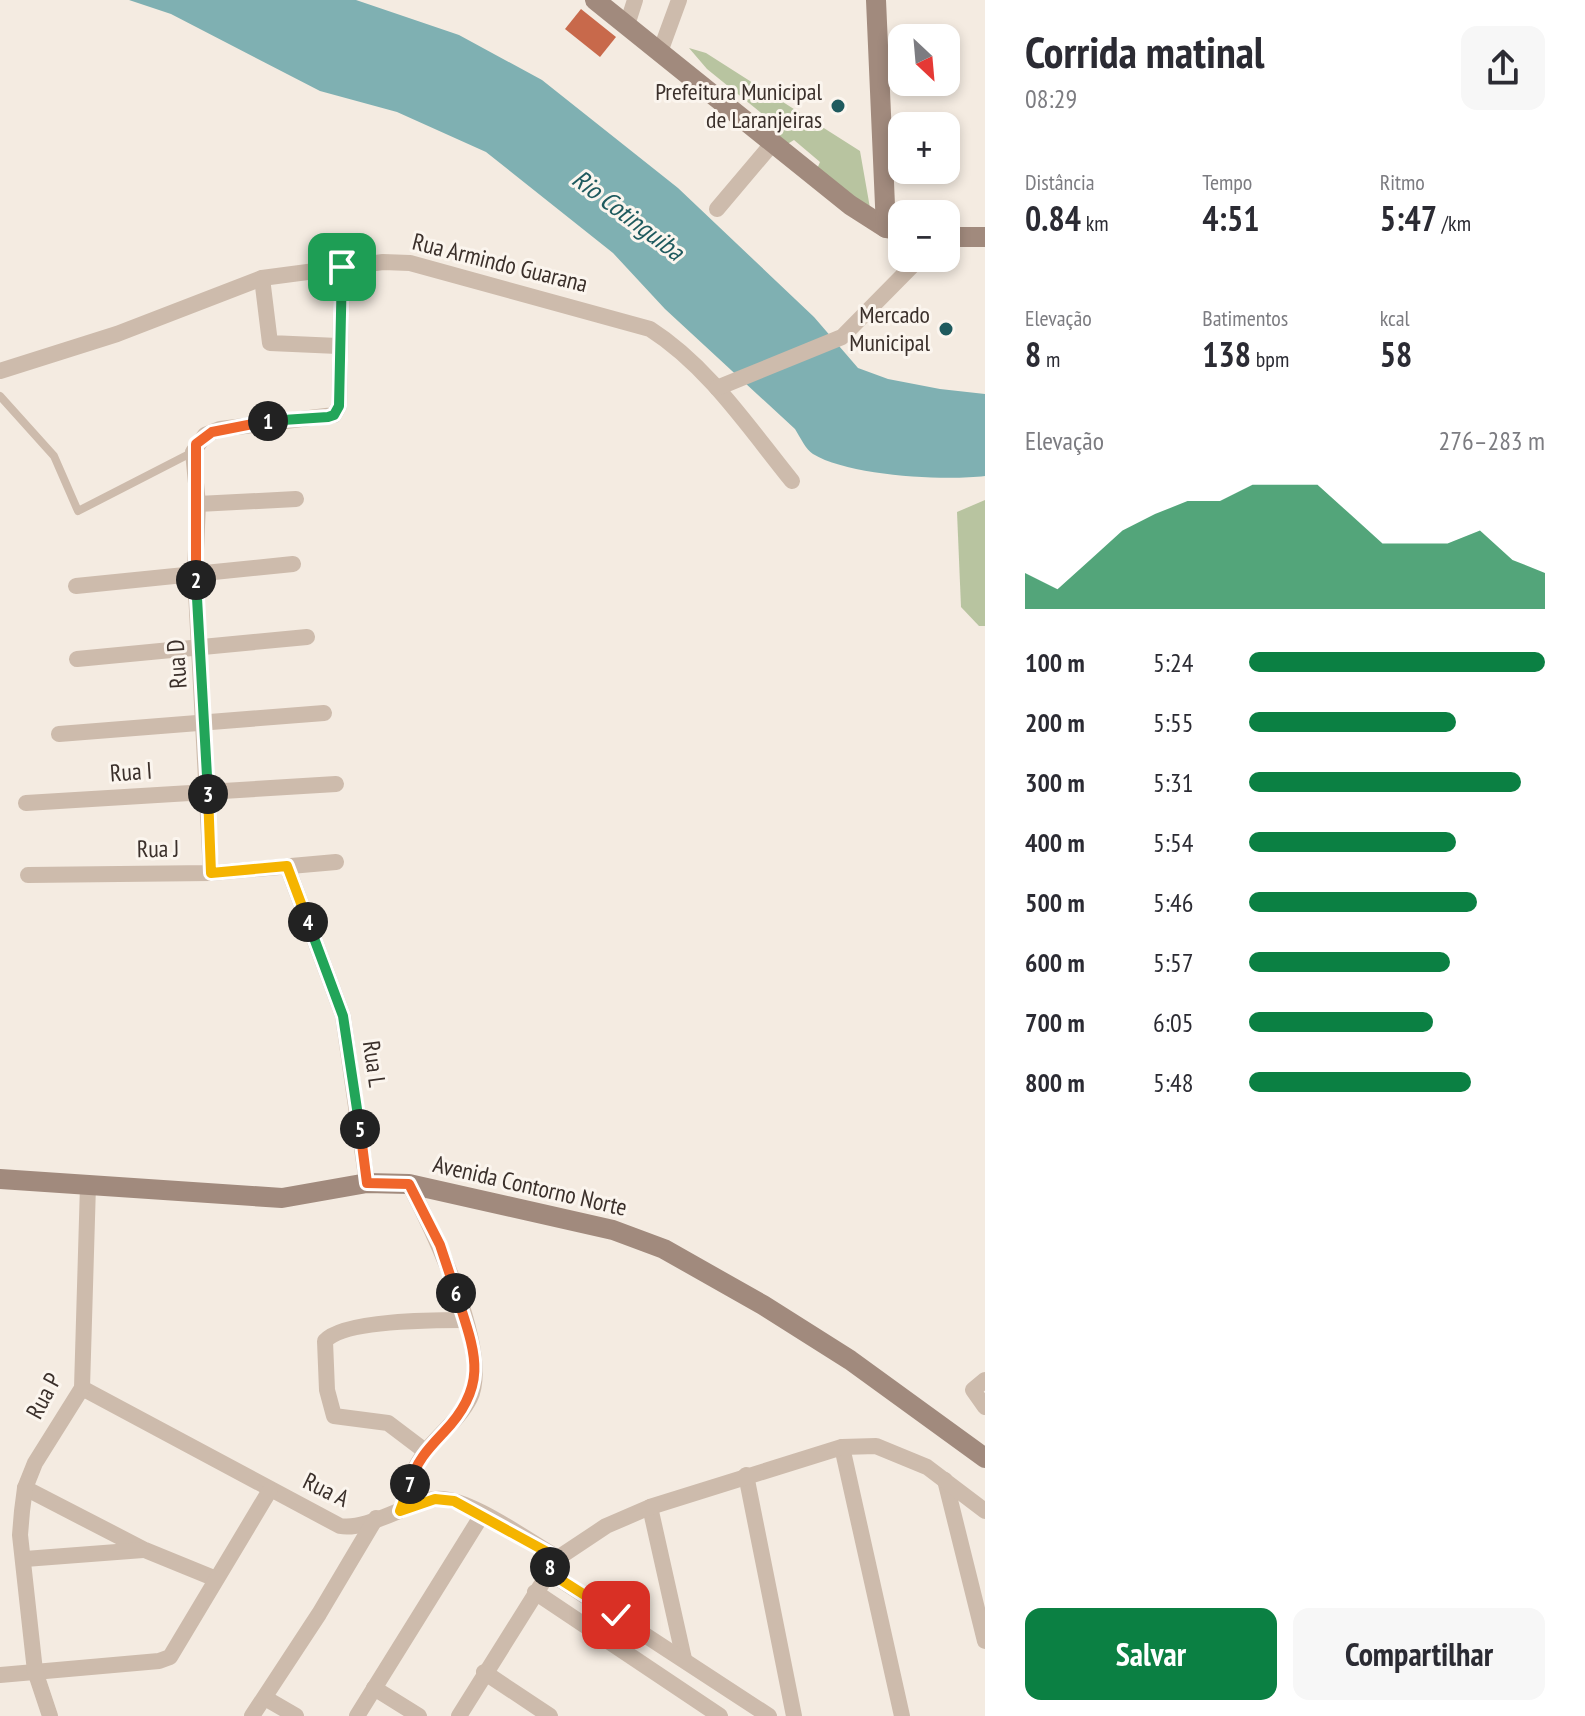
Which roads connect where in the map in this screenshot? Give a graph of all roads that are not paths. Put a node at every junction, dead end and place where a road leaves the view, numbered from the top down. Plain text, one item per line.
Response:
1 (595, 0) edge
2 (635, 0) edge
3 (679, 0) edge
4 (876, 0) edge
5 (627, 25) junction
6 (660, 52) junction
7 (772, 144) junction
8 (892, 200) edge
9 (717, 209) dead end
10 (888, 225) edge
11 (960, 237) edge
12 (985, 237) edge
13 (342, 267) junction
14 (906, 272) edge
15 (262, 278) junction
16 (338, 346) junction
17 (0, 371) edge
18 (717, 388) junction
19 (0, 396) edge
20 (193, 452) junction
21 (792, 481) dead end
22 (296, 499) dead end
23 (198, 504) junction
24 (293, 564) dead end
25 (195, 573) junction
26 (76, 586) dead end
27 (307, 637) dead end
28 (200, 646) junction
29 (77, 659) dead end
30 (324, 713) dead end
31 (205, 721) junction
32 (59, 734) dead end
33 (336, 784) dead end
34 (208, 791) junction
35 (26, 803) dead end
36 (336, 862) dead end
37 (287, 866) junction
38 (211, 873) junction
39 (28, 875) dead end
40 (0, 1179) edge
41 (367, 1183) junction
42 (409, 1184) junction
43 (88, 1185) junction
44 (464, 1320) junction
45 (982, 1381) edge
46 (82, 1388) junction
47 (985, 1407) edge
48 (842, 1447) junction
49 (425, 1451) junction
50 (985, 1458) edge
51 (746, 1475) junction
52 (945, 1480) junction
53 (25, 1488) junction
54 (270, 1490) junction
55 (650, 1507) junction
56 (400, 1511) junction
57 (985, 1511) edge
58 (482, 1515) junction
59 (376, 1518) junction
60 (145, 1550) junction
61 (25, 1559) junction
62 (552, 1565) junction
63 (216, 1579) junction
64 (535, 1592) junction
65 (985, 1641) edge
66 (684, 1659) junction
67 (35, 1671) junction
68 (484, 1672) junction
69 (0, 1675) edge
70 (374, 1688) junction
71 (265, 1698) junction
72 (50, 1716) edge
73 (252, 1716) edge
74 (296, 1716) edge
75 (357, 1716) edge
76 (419, 1716) edge
77 (459, 1716) edge
78 (550, 1716) edge
79 (720, 1716) edge
80 (769, 1716) edge
81 (794, 1716) edge
82 (902, 1716) edge

1 - 5 street
2 - 5 street
3 - 6 street
4 - 8 street
5 - 6 street
6 - 7 street
7 - 9 street
7 - 10 street
11 - 12 street
13 - 15 street, Rua Armindo Guarana
13 - 16 street
13 - 18 street, Rua Armindo Guarana
14 - 18 street
15 - 16 street
15 - 17 street, Rua Armindo Guarana
16 - 20 street
18 - 21 street, Rua Armindo Guarana
19 - 20 lane
20 - 23 street, Rua D
22 - 23 street
23 - 25 street, Rua D
24 - 25 street
25 - 26 street
25 - 28 street, Rua D
27 - 28 street
28 - 29 street
28 - 31 street, Rua D
30 - 31 street
31 - 32 street
31 - 34 street, Rua D
33 - 34 street, Rua I
34 - 35 street, Rua I
34 - 38 street, Rua D
36 - 37 street, Rua J
37 - 38 street, Rua J
37 - 41 street, Rua L
38 - 39 street, Rua J
40 - 43 street, Avenida Contorno Norte
41 - 42 street, Avenida Contorno Norte
41 - 43 street, Avenida Contorno Norte
42 - 44 street
42 - 50 street, Avenida Contorno Norte
43 - 46 street, Rua P
44 - 49 street
44 - 49 street
45 - 47 street
46 - 53 street, Rua P
46 - 54 street, Rua A
48 - 51 street
48 - 52 street
48 - 82 street
49 - 56 street
51 - 55 street
51 - 81 street
52 - 57 street
52 - 65 street
53 - 60 street
53 - 61 street, Rua P
54 - 59 street, Rua A
54 - 63 street
55 - 62 street
55 - 66 street
56 - 58 street, Rua A
56 - 59 street, Rua A
58 - 62 street, Rua A
58 - 70 street
59 - 71 street
60 - 61 street
60 - 63 street
61 - 67 street, Rua P
62 - 64 street
62 - 66 street, Rua A
63 - 67 street
64 - 68 street
64 - 79 street
66 - 80 street, Rua A
67 - 69 street
67 - 72 street, Rua P
68 - 77 street
68 - 78 street
70 - 75 street
70 - 76 street
71 - 73 street
71 - 74 street

